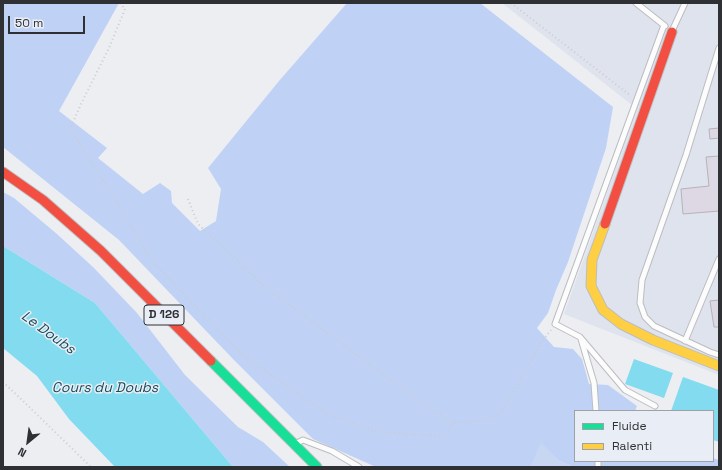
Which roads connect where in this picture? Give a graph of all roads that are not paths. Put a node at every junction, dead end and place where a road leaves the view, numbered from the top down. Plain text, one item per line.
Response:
1 (636, 3) edge
2 (685, 3) edge
3 (664, 25) junction
4 (672, 32) junction
5 (719, 48) edge
6 (3, 172) edge
7 (3, 183) edge
8 (719, 259) edge
9 (580, 336) junction
10 (685, 340) junction
11 (719, 355) edge
12 (719, 366) edge
13 (655, 406) dead end
14 (596, 410) edge
15 (294, 444) junction
16 (294, 458) dead end
17 (317, 467) edge
18 (359, 467) edge

1 - 3 lane
2 - 4 lane
3 - 4 lane
3 - 9 lane
4 - 12 main road
5 - 10 lane
6 - 15 main road, D 126
7 - 16 main road, D 126
8 - 10 lane
9 - 13 lane
9 - 14 lane
10 - 11 lane
15 - 17 main road, D 126
15 - 18 lane

